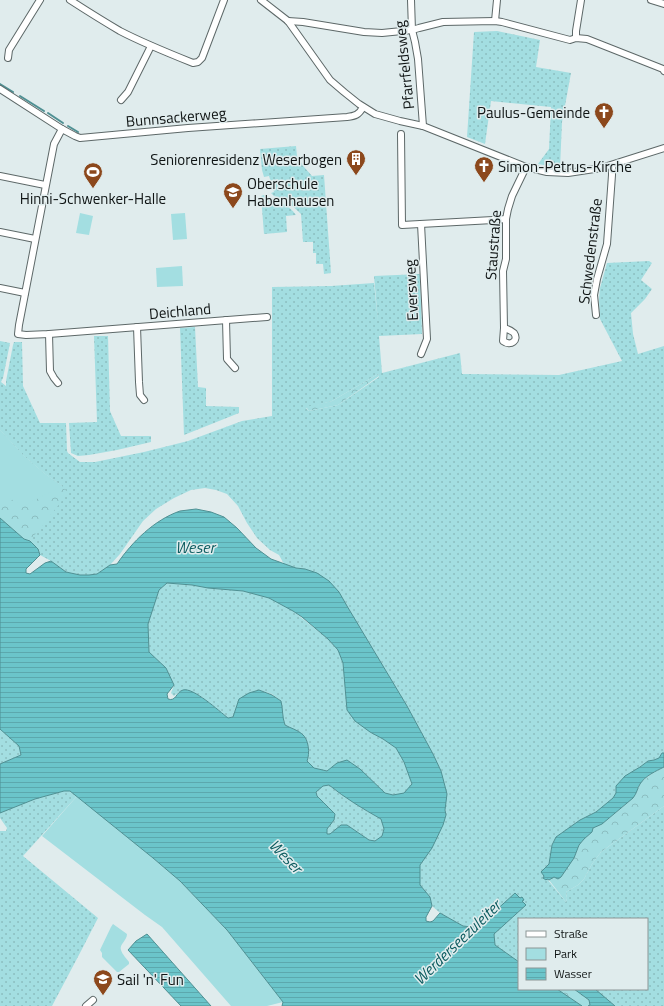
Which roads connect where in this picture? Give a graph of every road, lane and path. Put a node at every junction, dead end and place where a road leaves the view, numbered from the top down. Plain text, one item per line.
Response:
1 (40, 0) edge
2 (70, 0) edge
3 (224, 0) edge
4 (262, 0) edge
5 (411, 0) edge
6 (497, 0) edge
7 (581, 0) edge
8 (651, 0) edge
9 (664, 4) edge
10 (288, 21) junction
11 (495, 21) junction
12 (412, 30) junction
13 (576, 38) junction
14 (151, 46) junction
15 (8, 58) dead end
16 (664, 69) edge
17 (0, 89) edge
18 (121, 100) dead end
19 (363, 107) junction
20 (423, 126) junction
21 (62, 129) junction
22 (401, 134) dead end
23 (664, 148) edge
24 (612, 166) junction
25 (526, 167) junction
26 (0, 176) edge
27 (45, 185) junction
28 (506, 219) junction
29 (421, 224) junction
30 (0, 232) edge
31 (35, 239) junction
32 (0, 288) edge
33 (25, 293) junction
34 (596, 315) dead end
35 (267, 317) dead end
36 (226, 320) junction
37 (137, 327) junction
38 (504, 328) dead end
39 (49, 334) junction
40 (421, 354) dead end
41 (235, 368) dead end
42 (58, 383) dead end
43 (144, 400) dead end
44 (92, 1000) dead end
45 (86, 1006) edge

1 - 15 street
2 - 14 street
3 - 14 street
4 - 10 street
5 - 12 street, Pfarrfeldsweg
6 - 11 street
7 - 13 street
8 - 9 street
10 - 12 street
10 - 19 street
11 - 12 street
11 - 13 street
12 - 20 street, Pfarrfeldsweg
13 - 16 street
14 - 18 street
17 - 21 street, Bunnsackerweg
19 - 20 street
19 - 21 street, Bunnsackerweg
20 - 25 street
21 - 27 street, Deichland
22 - 29 street
23 - 24 street
24 - 25 street
24 - 34 street, Schwedenstraße
25 - 28 street, Staustraße
26 - 27 street
27 - 31 street, Deichland
28 - 29 street
28 - 38 street, Staustraße
29 - 40 street, Eversweg
30 - 31 street
31 - 33 street, Deichland
32 - 33 street
33 - 39 street, Deichland
35 - 36 street, Deichland
36 - 37 street, Deichland
36 - 41 street, Deichland
37 - 39 street, Deichland
37 - 43 street, Deichland
39 - 42 street
44 - 45 street

